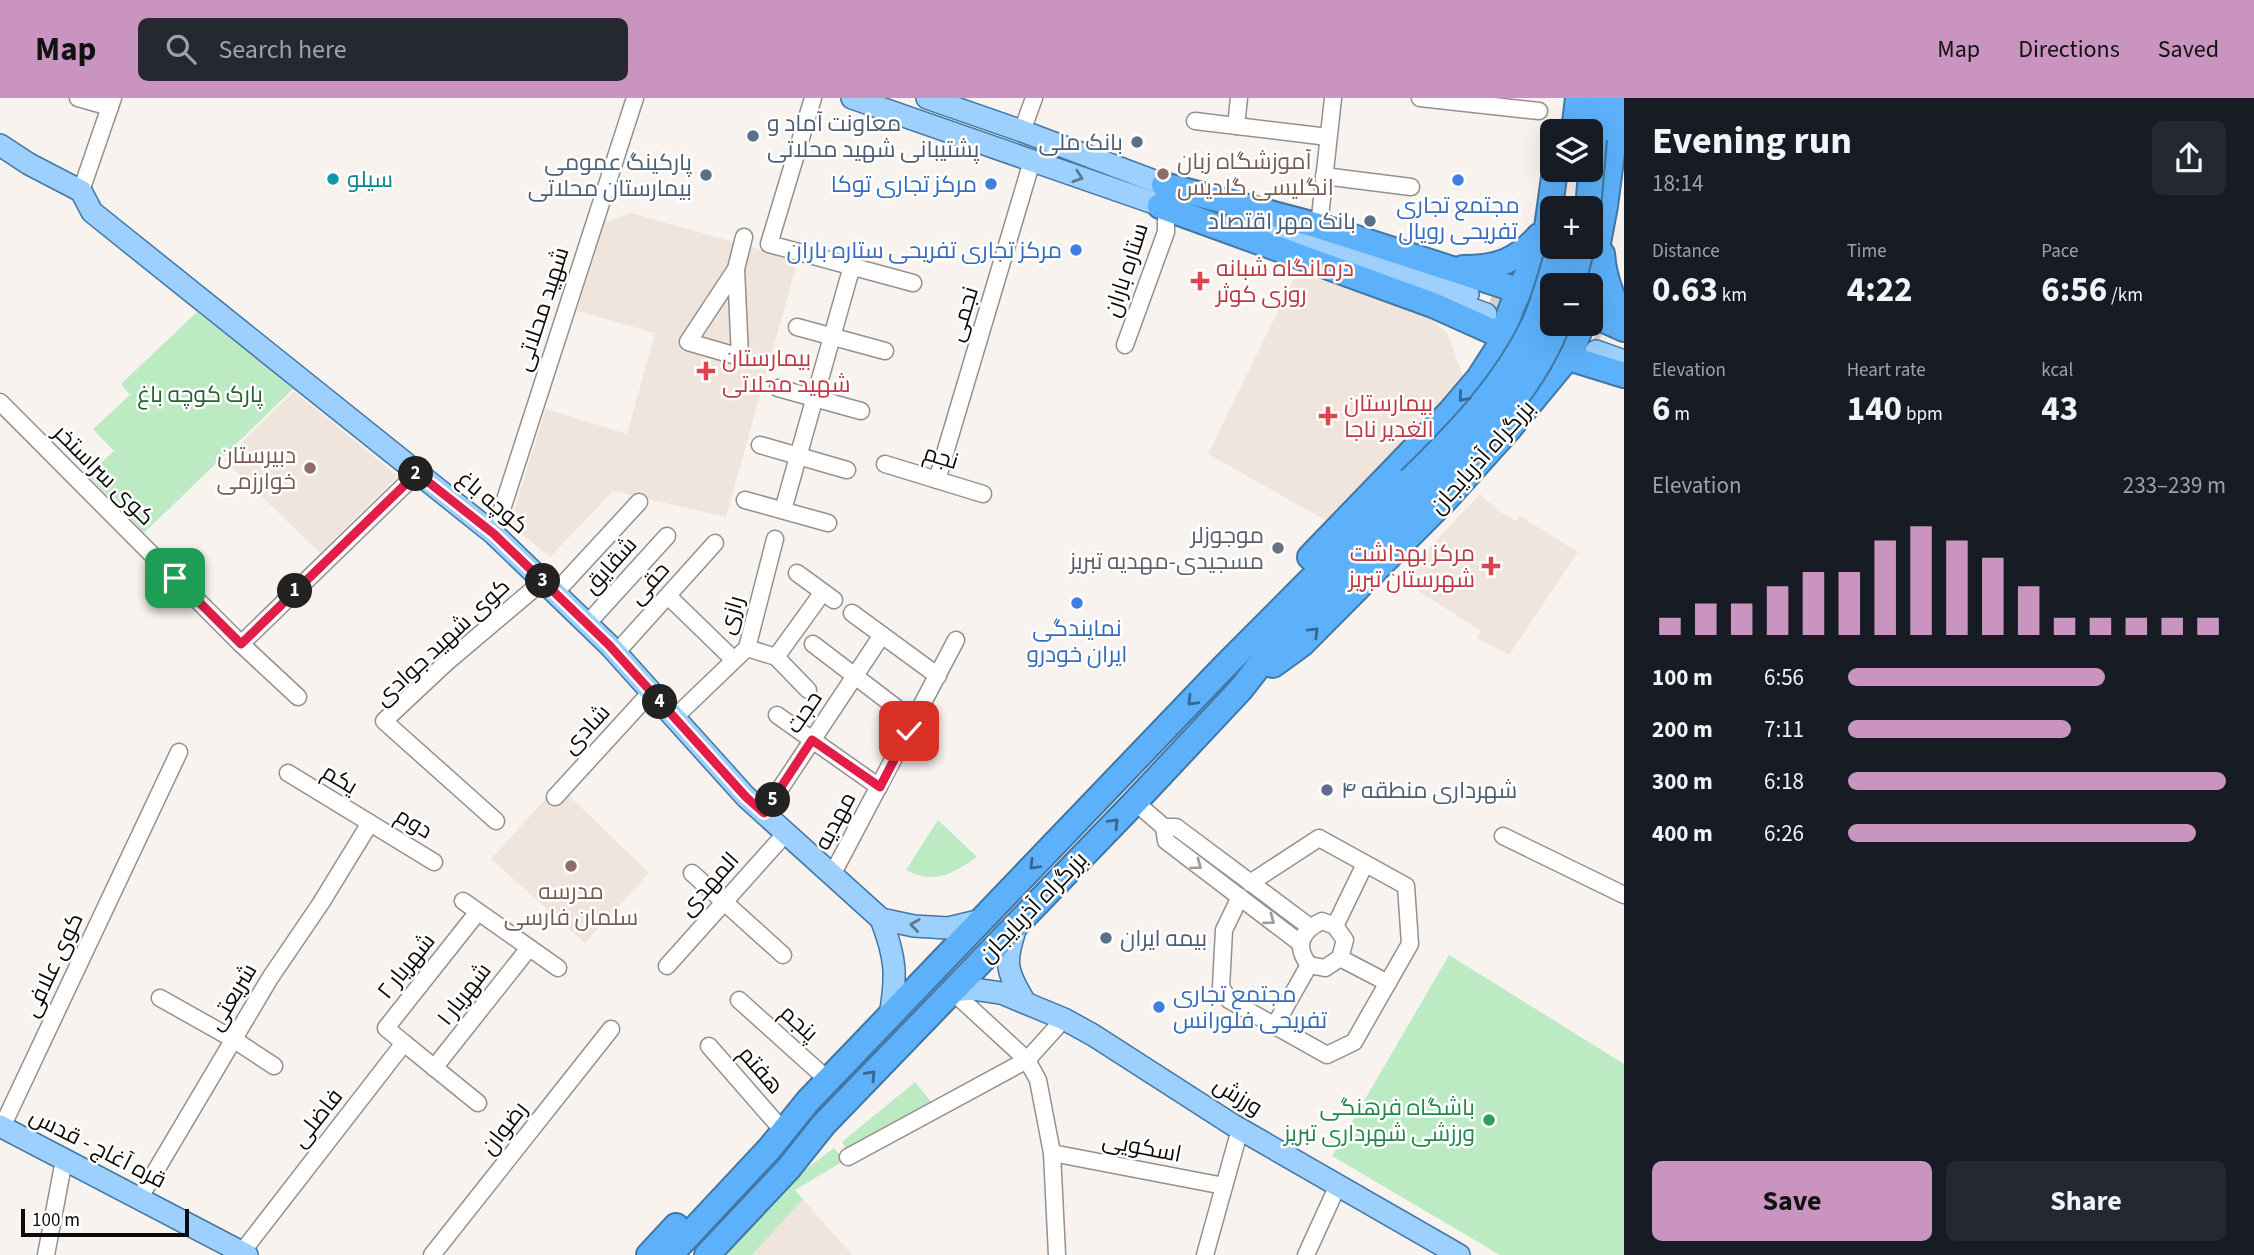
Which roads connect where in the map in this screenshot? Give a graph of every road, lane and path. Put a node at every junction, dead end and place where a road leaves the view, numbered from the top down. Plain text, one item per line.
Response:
1 (78, 98) edge
2 (635, 98) edge
3 (813, 98) edge
4 (852, 98) edge
5 (927, 98) edge
6 (1034, 98) edge
7 (1239, 98) edge
8 (1333, 98) edge
9 (1420, 98) edge
10 (1561, 98) edge
11 (1578, 98) edge
12 (1599, 98) edge
13 (1619, 98) edge
14 (111, 102) edge
15 (1539, 111) dead end
16 (1559, 119) edge
17 (1585, 119) edge
18 (1596, 119) edge
19 (1195, 121) dead end
20 (1236, 126) junction
21 (1603, 126) edge
22 (1022, 131) junction
23 (1328, 137) junction
24 (0, 145) edge
25 (1032, 161) junction
26 (1324, 176) junction
27 (1411, 187) dead end
28 (81, 191) junction
29 (1164, 200) junction
30 (1319, 226) junction
31 (744, 237) dead end
32 (1540, 244) edge
33 (1540, 258) edge
34 (1551, 259) edge
35 (1598, 259) edge
36 (852, 267) junction
37 (1446, 268) junction
38 (736, 269) junction
39 (1566, 273) edge
40 (913, 283) dead end
41 (1520, 290) junction
42 (1488, 308) tunnel mouth
43 (1624, 318) edge
44 (1603, 319) tunnel mouth
45 (797, 327) dead end
46 (1624, 329) edge
47 (833, 335) junction
48 (1552, 336) edge
49 (1593, 338) edge
50 (1502, 339) junction
51 (1125, 345) dead end
52 (1624, 348) edge
53 (885, 351) dead end
54 (1566, 360) junction
55 (1624, 361) edge
56 (1624, 375) edge
57 (778, 388) dead end
58 (815, 399) junction
59 (0, 402) edge
60 (861, 411) dead end
61 (760, 445) dead end
62 (798, 455) junction
63 (885, 464) dead end
64 (847, 470) dead end
65 (417, 473) junction
66 (937, 480) junction
67 (1422, 483) junction
68 (983, 494) dead end
69 (745, 500) dead end
70 (639, 502) dead end
71 (783, 510) junction
72 (828, 523) dead end
73 (494, 534) junction
74 (667, 536) dead end
75 (775, 539) dead end
76 (715, 543) dead end
77 (797, 573) dead end
78 (549, 587) junction
79 (668, 596) junction
80 (852, 613) dead end
81 (587, 624) junction
82 (882, 635) junction
83 (956, 640) dead end
84 (241, 644) junction
85 (813, 644) dead end
86 (747, 648) junction
87 (616, 653) junction
88 (776, 657) junction
89 (734, 660) junction
90 (855, 676) junction
91 (938, 676) junction
92 (808, 690) dead end
93 (652, 692) junction
94 (298, 697) dead end
95 (902, 712) dead end
96 (778, 715) dead end
97 (674, 718) junction
98 (812, 740) junction
99 (179, 752) dead end
100 (288, 773) dead end
101 (880, 787) junction
102 (555, 797) dead end
103 (1135, 802) junction
104 (764, 813) junction
105 (496, 821) dead end
106 (370, 823) junction
107 (1164, 827) junction
108 (786, 833) junction
109 (1503, 836) dead end
110 (434, 862) dead end
111 (1365, 864) junction
112 (692, 873) dead end
113 (832, 875) junction
114 (1250, 883) junction
115 (1624, 895) edge
116 (1240, 897) junction
117 (463, 901) dead end
118 (724, 902) junction
119 (477, 913) junction
120 (881, 919) junction
121 (982, 920) junction
122 (1017, 924) junction
123 (1335, 926) junction
124 (1310, 927) junction
125 (1300, 943) junction
126 (529, 948) junction
127 (783, 955) dead end
128 (1340, 958) junction
129 (1309, 965) junction
130 (667, 966) dead end
131 (558, 968) dead end
132 (1388, 983) junction
133 (952, 991) junction
134 (160, 998) dead end
135 (739, 1000) dead end
136 (1025, 1002) junction
137 (890, 1016) junction
138 (1064, 1019) junction
139 (1274, 1027) junction
140 (611, 1030) dead end
141 (233, 1039) junction
142 (404, 1043) junction
143 (709, 1046) dead end
144 (1027, 1060) junction
145 (274, 1066) dead end
146 (434, 1068) junction
147 (828, 1080) junction
148 (808, 1101) junction
149 (478, 1103) dead end
150 (824, 1124) junction
151 (778, 1125) junction
152 (1, 1127) edge
153 (1240, 1129) junction
154 (1052, 1153) junction
155 (848, 1157) dead end
156 (64, 1160) junction
157 (1338, 1185) junction
158 (1224, 1186) junction
159 (139, 1199) junction
160 (237, 1252) edge
161 (1450, 1253) edge
162 (46, 1255) edge
163 (432, 1255) edge
164 (649, 1255) edge
165 (670, 1255) edge
166 (688, 1255) edge
167 (707, 1255) edge
168 (1057, 1255) edge
169 (1205, 1255) edge
170 (1307, 1255) edge

1 - 14 street
2 - 73 street, شهید محلاتی
3 - 36 street
4 - 25 main road
5 - 22 main road
6 - 22 street
7 - 20 street
8 - 23 street
9 - 15 street
10 - 16 highway
11 - 17 highway
12 - 18 highway
13 - 21 highway
14 - 28 street
19 - 20 street
20 - 23 street
22 - 29 main road
23 - 26 street
24 - 28 main road, کوچه باغ
25 -> 29 main road
25 - 66 street, نجمی
26 - 27 street
26 - 30 street
28 - 65 main road, کوچه باغ
29 - 30 highway
29 - 42 main road
29 - 50 highway
29 - 51 street, ستاره باران
30 - 37 highway
31 - 38 street
32 - 37 highway
33 - 41 highway, بزرگراه آذربایجان
34 - 67 highway, bridge
35 - 43 highway
36 - 40 street
36 - 47 street
37 - 41 highway
38 - 38 street
39 - 41 highway
41 - 50 highway, بزرگراه آذربایجان
44 - 46 highway
45 - 47 street
47 - 53 street
47 - 58 street
48 - 67 highway, bridge
49 - 52 main road
49 - 54 highway, بزرگراه آذربایجان
49 - 55 main road
50 - 54 highway
50 -> 67 highway, بزرگراه آذربایجان
54 - 56 highway
54 - 67 highway, بزرگراه آذربایجان
57 - 58 street
58 - 60 street
58 - 62 street
59 - 84 street, کوی سراستخر
61 - 62 street
62 - 64 street
62 - 71 street
63 - 66 street, نجم
65 - 73 main road, کوچه باغ
65 - 84 street
66 - 68 street, نجم
103 -> 67 highway, بزرگراه آذربایجان
67 -> 121 highway, بزرگراه آذربایجان
69 - 71 street
70 - 78 street
71 - 72 street
73 - 78 main road, کوچه باغ
74 - 81 street, شقایق
75 - 86 street, رازی
76 - 79 street, حقی
77 - 88 street
78 - 81 main road, کوچه باغ
78 - 105 street, کوی شهید جوادی
79 - 87 street, حقی
79 - 89 street
80 - 82 street
81 - 87 main road, کوچه باغ
82 - 90 street, حجت
82 - 91 street
83 - 91 street, مهدیه
84 - 94 street, کوی سراستخر
85 - 90 street
86 - 88 street
86 - 89 street, رازی
87 - 93 main road, کوچه باغ
88 - 92 street
89 - 97 street, رازی
90 - 95 street
90 - 98 street, حجت
91 - 101 street, مهدیه
93 - 97 main road, کوچه باغ
93 - 102 street, شادی
96 - 98 street
97 - 104 main road, کوچه باغ
98 - 101 street
98 - 104 street, حجت
99 - 152 street, کوی علافی
100 - 106 street, یکم
101 - 113 street, مهدیه
103 - 107 street
122 -> 103 highway, بزرگراه آذربایجان
104 - 108 main road, کوچه باغ
106 - 110 street, دوم
106 - 141 street, شریعتی
107 - 114 street
107 -> 116 street
108 - 113 main road, کوچه باغ
108 - 118 street, المهدی
109 - 115 street
111 - 114 street
111 - 123 street
111 - 132 street
112 - 118 street
113 - 120 main road, کوچه باغ
114 - 124 street
116 -> 125 street
116 - 139 street
117 - 119 street
118 - 127 street
118 - 130 street, المهدی
119 - 126 street
119 - 142 street, شهریار ۲
121 -> 120 main road
120 - 137 main road
121 - 137 highway, بزرگراه آذربایجان
122 - 133 highway, بزرگراه آذربایجان
122 - 136 main road
123 - 124 street
123 - 128 street
124 - 125 street
125 - 129 street
126 - 131 street
126 - 146 street, شهریار ۱
128 - 129 street
128 - 132 street
129 - 139 street
132 - 139 street
133 - 136 main road, ورزش
133 - 144 street
150 -> 133 highway, بزرگراه آذربایجان
134 - 141 street
135 - 147 street, پنجم
136 - 138 main road, ورزش
137 - 147 highway, بزرگراه آذربایجان
138 - 144 street
138 - 153 main road, ورزش
140 - 163 street, رضوان
141 - 145 street
141 - 159 street, شریعتی
142 - 146 street
142 - 160 street, فاضلی
143 - 151 street, هفتم
144 - 154 street
144 - 155 street
146 - 149 street
147 - 148 highway, بزرگراه آذربایجان
148 - 151 highway, بزرگراه آذربایجان
148 - 165 highway, بزرگراه آذربایجان
150 - 166 highway, بزرگراه آذربایجان
150 - 167 highway, بزرگراه آذربایجان
151 - 164 highway, بزرگراه آذربایجان
152 - 156 main road, قره آغاج - قدس
153 - 157 main road, ورزش
153 - 158 street
154 - 158 street, اسکویی
154 - 168 street
156 - 159 main road, قره آغاج - قدس
156 - 162 street
157 - 161 main road, ورزش
157 - 170 street
158 - 169 street
159 - 160 main road, قره آغاج - قدس

